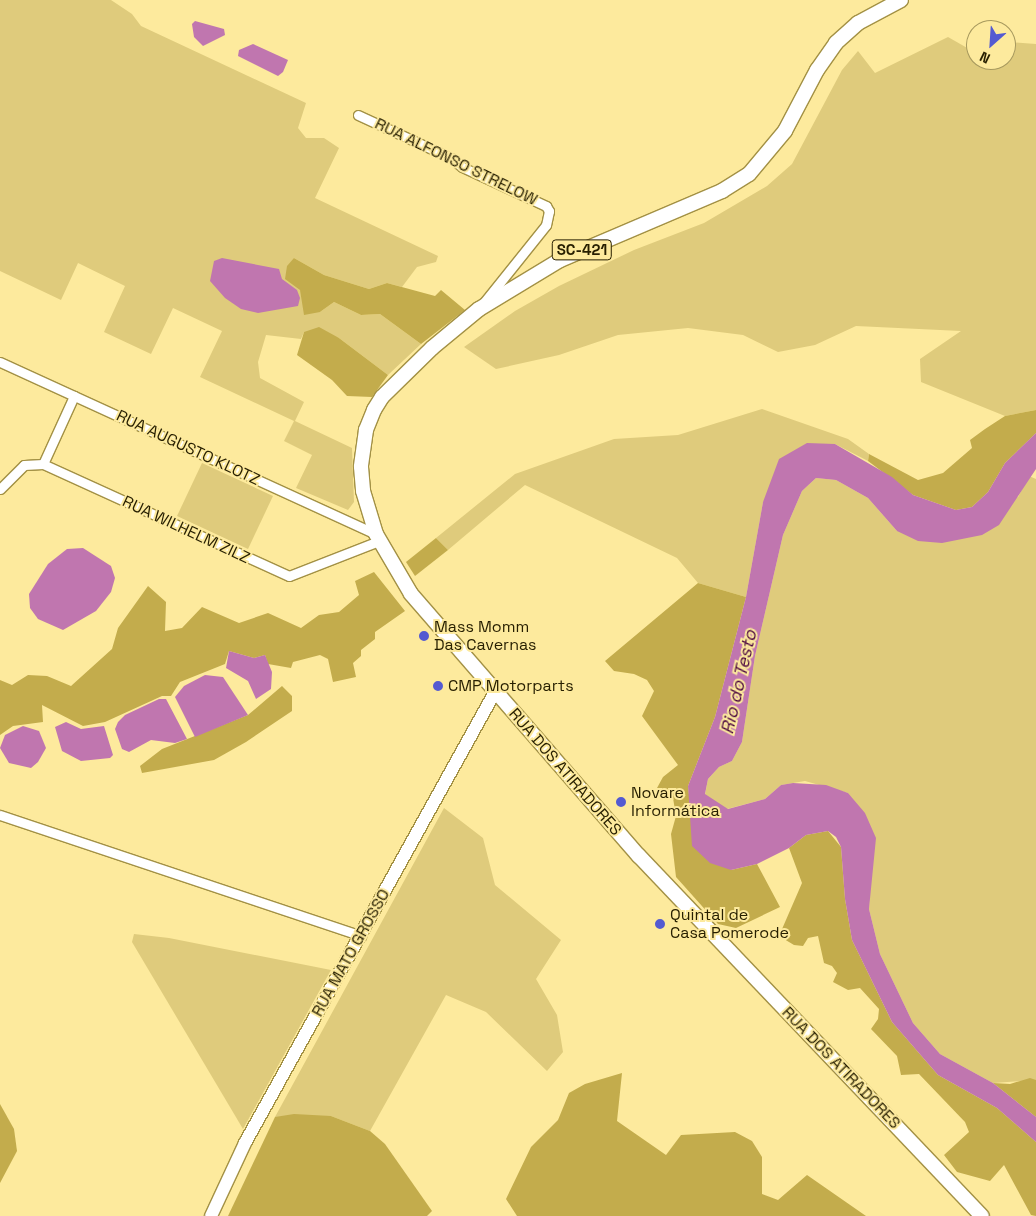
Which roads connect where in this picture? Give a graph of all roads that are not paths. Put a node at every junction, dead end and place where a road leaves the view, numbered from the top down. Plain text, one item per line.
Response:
1 (902, 0) edge
2 (358, 115) dead end
3 (479, 309) junction
4 (0, 362) edge
5 (74, 396) junction
6 (43, 464) junction
7 (0, 489) edge
8 (377, 537) junction
9 (496, 692) junction
10 (0, 815) edge
11 (361, 936) junction
12 (211, 1216) edge
13 (982, 1216) edge

1 - 3 main road, RUA DOS ATIRADORES / SC-421
2 - 3 street, RUA ALFONSO STRELOW
3 - 8 main road, RUA DOS ATIRADORES / SC-421
4 - 5 street, RUA AUGUSTO KLOTZ
5 - 6 street
5 - 8 street, RUA AUGUSTO KLOTZ
6 - 7 street
6 - 8 street, RUA WILHELM ZILZ
8 - 9 main road, RUA DOS ATIRADORES / SC-421
9 - 11 street, RUA MATO GROSSO
9 - 13 main road, RUA DOS ATIRADORES / SC-421
10 - 11 street
11 - 12 street, RUA MATO GROSSO

